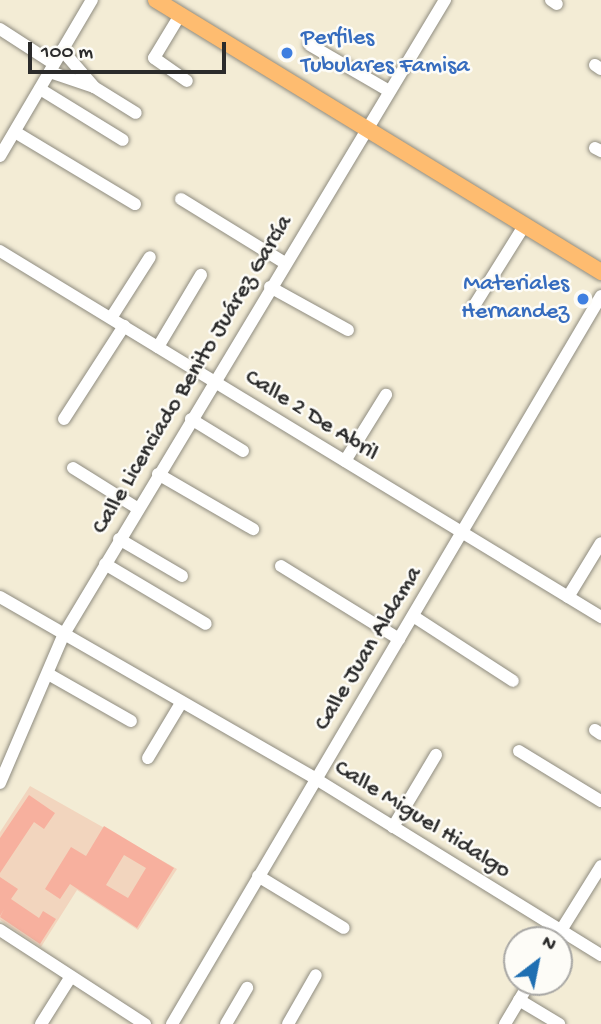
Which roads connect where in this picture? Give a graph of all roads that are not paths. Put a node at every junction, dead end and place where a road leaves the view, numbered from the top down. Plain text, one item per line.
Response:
1 (74, 0) edge
2 (156, 0) edge
3 (445, 0) edge
4 (90, 4) edge
5 (180, 15) junction
6 (0, 29) edge
7 (310, 45) dead end
8 (62, 50) junction
9 (52, 68) junction
10 (187, 81) dead end
11 (94, 87) junction
12 (40, 89) junction
13 (390, 91) junction
14 (136, 113) dead end
15 (365, 131) junction
16 (15, 132) junction
17 (123, 140) dead end
18 (0, 156) edge
19 (181, 199) dead end
20 (135, 204) dead end
21 (524, 226) junction
22 (0, 251) edge
23 (150, 257) dead end
24 (285, 263) junction
25 (601, 272) edge
26 (201, 275) dead end
27 (270, 287) junction
28 (601, 296) edge
29 (474, 306) dead end
30 (111, 318) junction
31 (124, 326) junction
32 (348, 330) dead end
33 (158, 347) junction
34 (214, 381) junction
35 (386, 395) dead end
36 (64, 419) dead end
37 (191, 419) junction
38 (243, 451) dead end
39 (345, 461) junction
40 (73, 468) dead end
41 (158, 474) junction
42 (137, 508) junction
43 (253, 530) dead end
44 (462, 533) junction
45 (119, 539) junction
46 (601, 543) edge
47 (105, 564) junction
48 (281, 566) dead end
49 (182, 576) dead end
50 (0, 597) edge
51 (568, 597) junction
52 (412, 616) junction
53 (601, 617) edge
54 (206, 624) dead end
55 (64, 634) junction
56 (399, 639) junction
57 (50, 675) junction
58 (513, 681) dead end
59 (181, 703) junction
60 (131, 721) dead end
61 (519, 751) dead end
62 (436, 755) dead end
63 (148, 758) dead end
64 (316, 779) junction
65 (0, 783) edge
66 (601, 801) edge
67 (393, 827) junction
68 (601, 866) edge
69 (258, 876) junction
70 (544, 926) edge
71 (564, 926) edge
72 (344, 928) dead end
73 (0, 930) edge
74 (573, 942) edge
75 (601, 955) edge
76 (317, 975) dead end
77 (70, 978) junction
78 (247, 988) dead end
79 (521, 996) edge
80 (519, 1000) junction
81 (41, 1024) edge
82 (145, 1024) edge
83 (172, 1024) edge
84 (226, 1024) edge
85 (288, 1024) edge
86 (505, 1024) edge
87 (558, 1024) edge

1 - 4 street
2 - 5 main road
3 - 13 street, Calle Licenciado Benito Juárez García
4 - 8 street
5 - 10 street
5 - 15 main road
6 - 9 street
7 - 13 street
8 - 9 street
8 - 11 street
9 - 11 street
9 - 12 street
11 - 14 street
12 - 16 street
12 - 17 street
13 - 15 street, Calle Licenciado Benito Juárez García
15 - 21 main road
15 - 24 street, Calle Licenciado Benito Juárez García
16 - 18 street
16 - 20 street
19 - 24 street
21 - 25 main road
21 - 29 street
22 - 30 street, Calle 2 De Abril
23 - 30 street
24 - 27 street, Calle Licenciado Benito Juárez García
26 - 33 street
27 - 32 street
27 - 34 street, Calle Licenciado Benito Juárez García
28 - 44 street, Calle Juan Aldama
30 - 31 street, Calle 2 De Abril
31 - 33 street, Calle 2 De Abril
31 - 36 street
33 - 34 street, Calle 2 De Abril
34 - 37 street, Calle Licenciado Benito Juárez García
34 - 39 street, Calle 2 De Abril
35 - 39 street
37 - 38 street
37 - 41 street, Calle Licenciado Benito Juárez García
39 - 44 street, Calle 2 De Abril
40 - 42 street
41 - 42 street, Calle Licenciado Benito Juárez García
41 - 43 street
42 - 45 street, Calle Licenciado Benito Juárez García
44 - 51 street, Calle 2 De Abril
44 - 52 street, Calle Juan Aldama
45 - 47 street, Calle Licenciado Benito Juárez García
45 - 49 street
46 - 51 street
47 - 54 street
47 - 55 street, Calle Licenciado Benito Juárez García
48 - 56 street
50 - 55 street, Calle Miguel Hidalgo
51 - 53 street, Calle 2 De Abril
52 - 56 street, Calle Juan Aldama
52 - 58 street
55 - 57 street, Calle Licenciado Benito Juárez García
55 - 59 street, Calle Miguel Hidalgo
56 - 64 street, Calle Juan Aldama
57 - 60 street
57 - 65 street, Calle Licenciado Benito Juárez García
59 - 63 street
59 - 64 street, Calle Miguel Hidalgo
61 - 66 street
62 - 67 street
64 - 67 street, Calle Miguel Hidalgo
64 - 69 street, Calle Juan Aldama
67 - 70 street, Calle Miguel Hidalgo
68 - 71 street
69 - 72 street
69 - 83 street, Calle Juan Aldama
73 - 77 street
74 - 75 street, Calle Miguel Hidalgo
76 - 85 street
77 - 81 street
77 - 82 street
78 - 84 street
79 - 80 street
80 - 86 street
80 - 87 street

